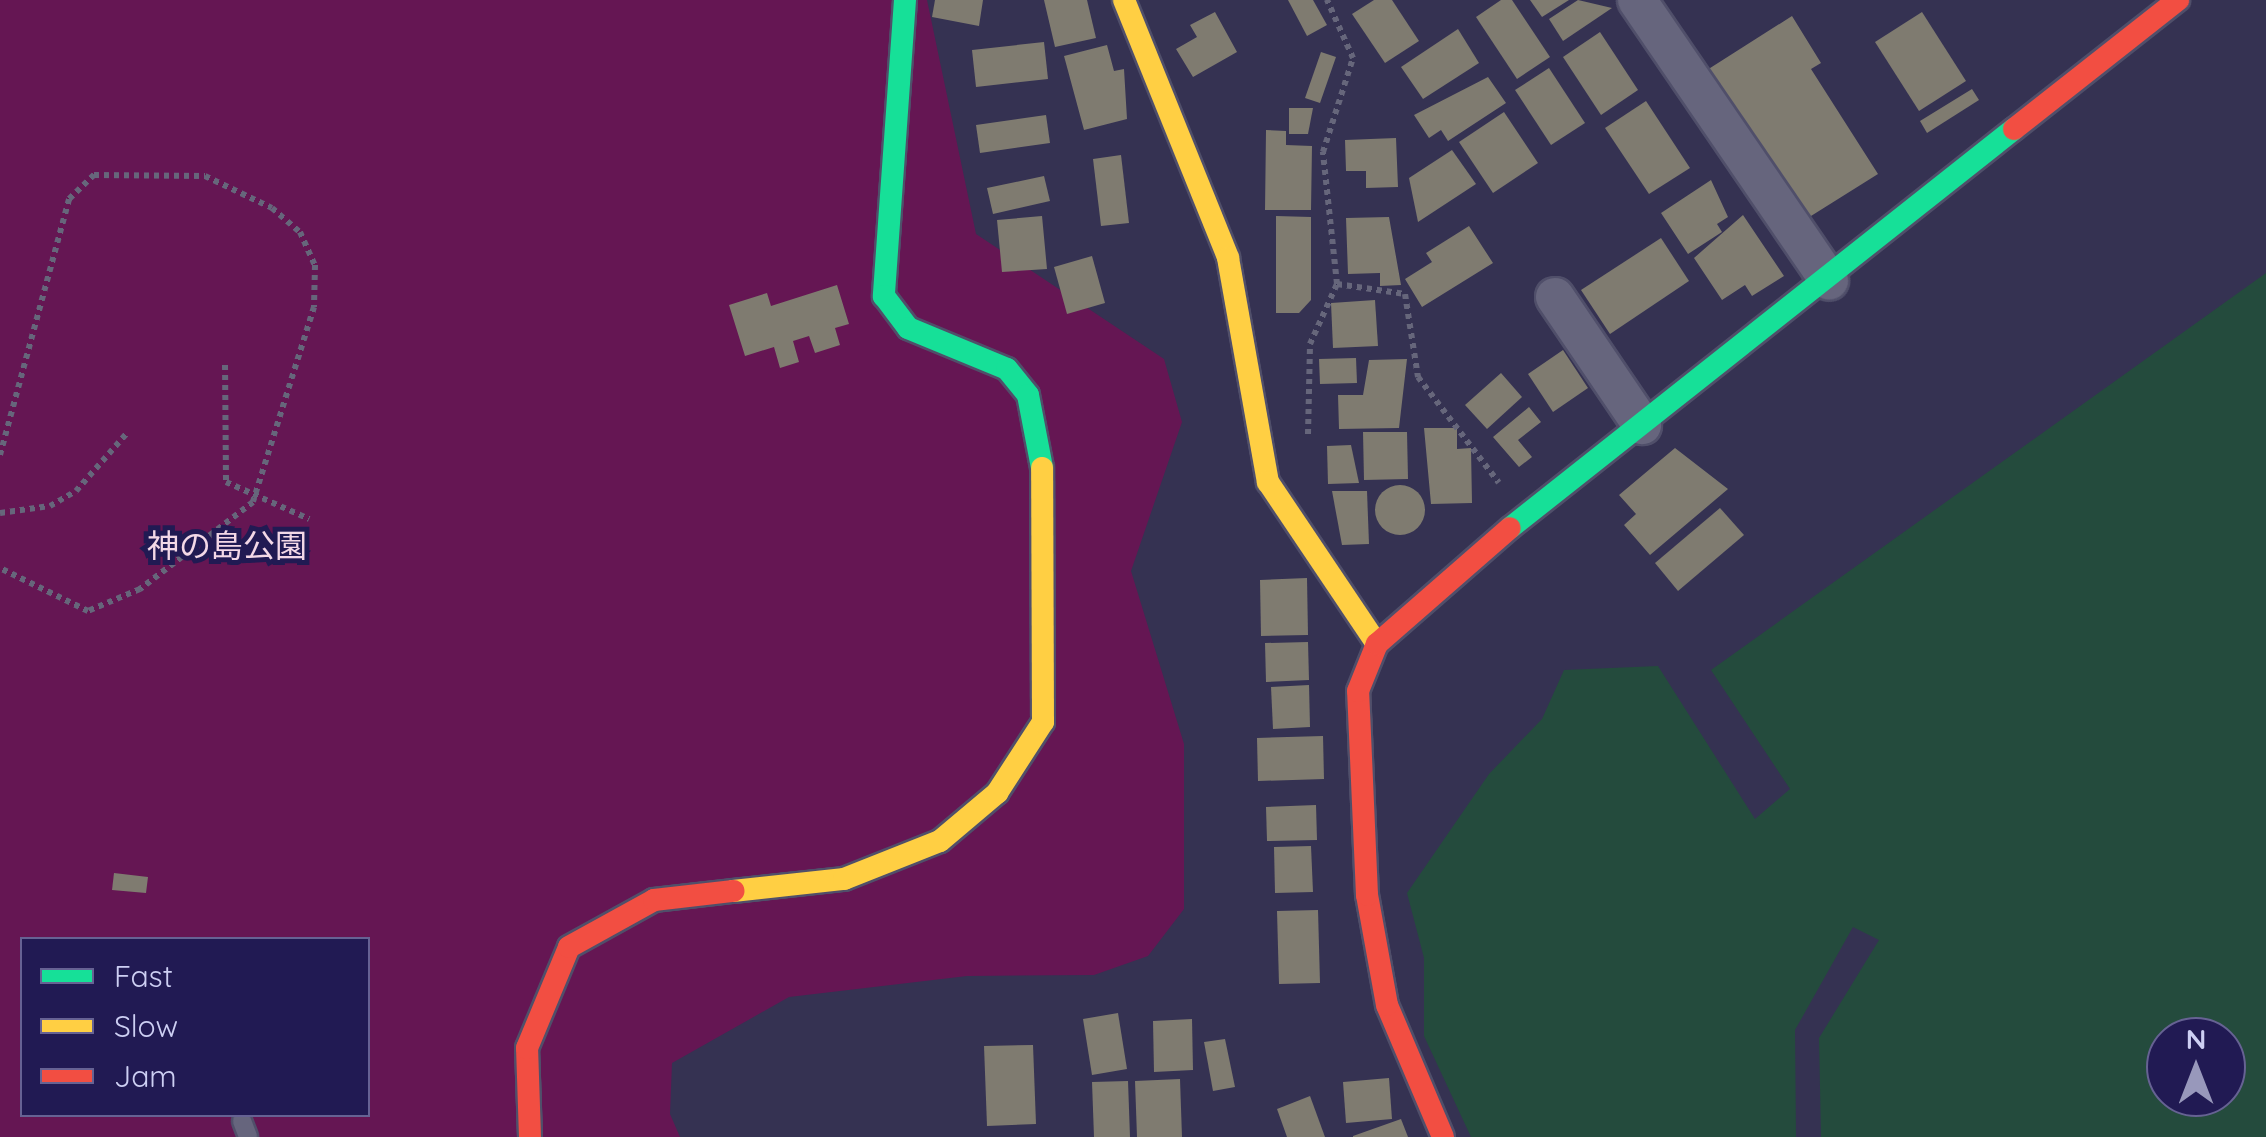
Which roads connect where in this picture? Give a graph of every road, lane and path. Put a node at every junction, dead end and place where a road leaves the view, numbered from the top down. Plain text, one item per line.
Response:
1 (905, 0) edge
2 (1124, 0) edge
3 (1327, 0) edge
4 (1636, 0) edge
5 (2178, 0) edge
6 (1829, 280) junction
7 (1337, 284) junction
8 (1554, 297) dead end
9 (225, 365) dead end
10 (1642, 425) junction
11 (127, 433) dead end
12 (1308, 442) dead end
13 (0, 455) edge
14 (253, 502) junction
15 (0, 513) edge
16 (1524, 516) junction
17 (309, 519) dead end
18 (0, 568) edge
19 (1376, 644) junction
20 (530, 1137) edge
21 (1443, 1137) edge

1 - 20 street
2 - 19 street
3 - 7 path
4 - 6 street
5 - 6 street
6 - 10 street
7 - 12 path
7 - 16 path
8 - 10 street
9 - 14 path
10 - 16 street
11 - 15 path
13 - 14 path
14 - 17 path
14 - 18 path
16 - 19 street
19 - 21 street

